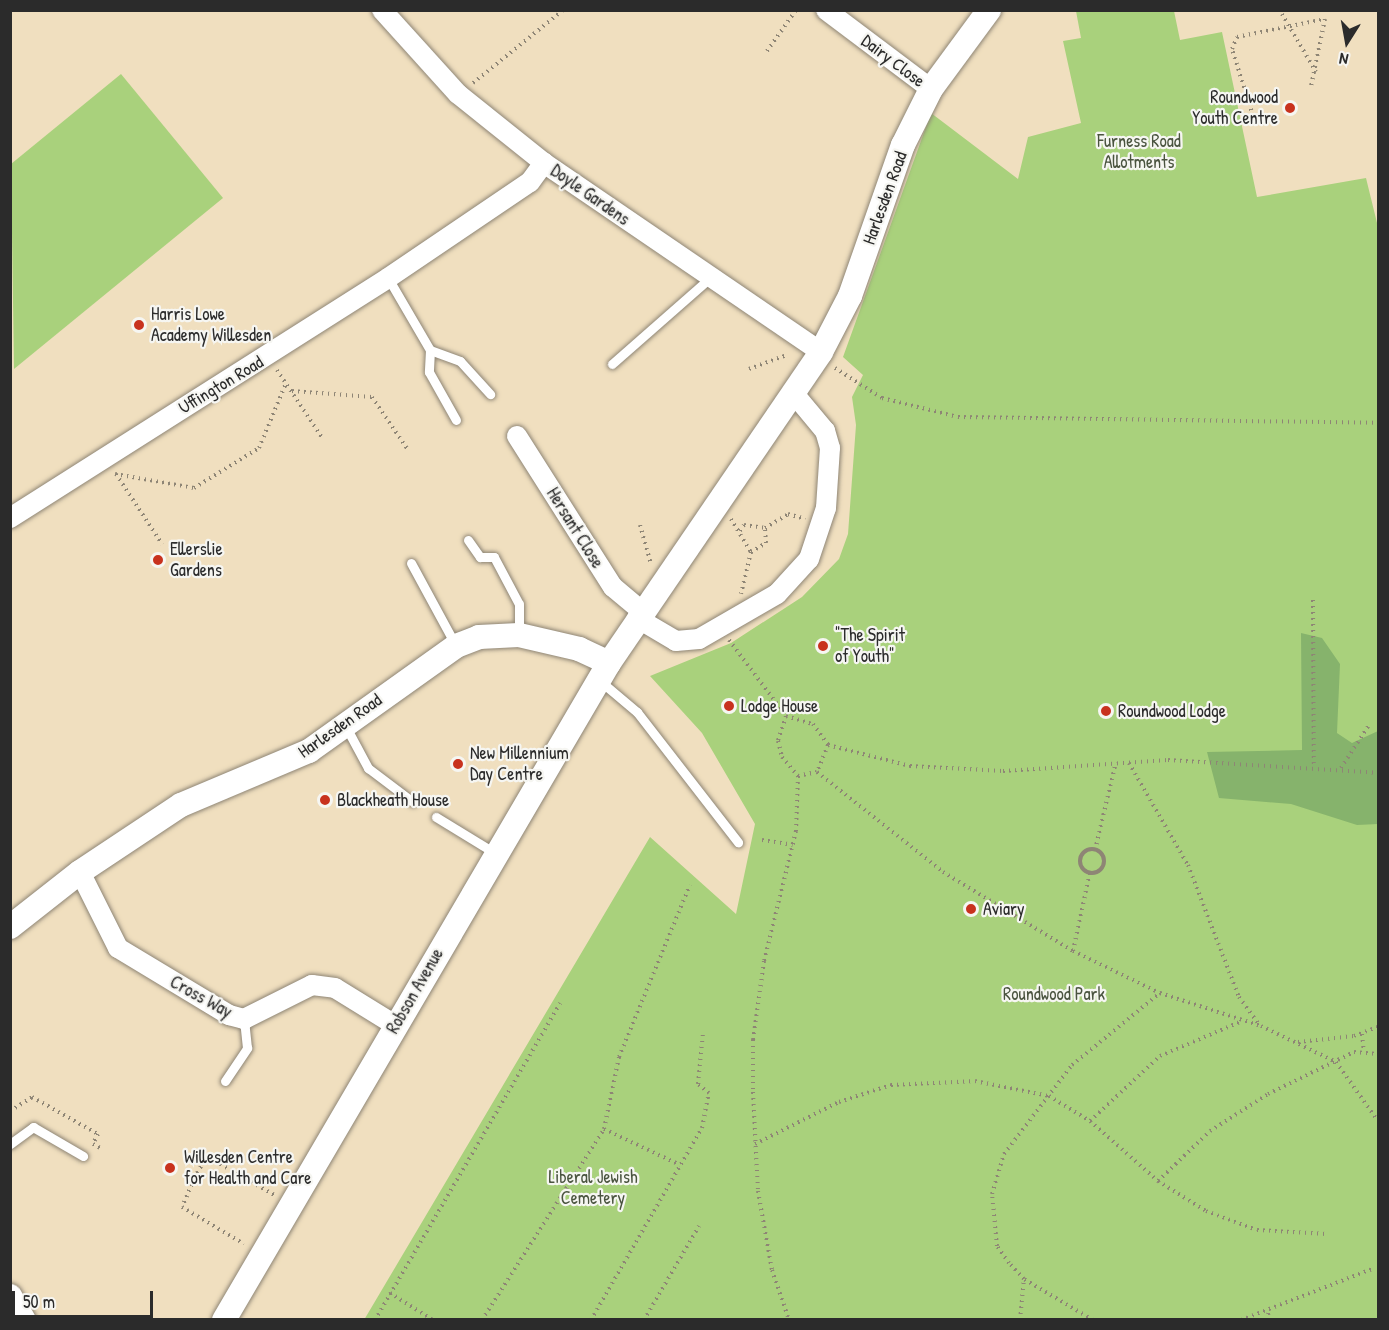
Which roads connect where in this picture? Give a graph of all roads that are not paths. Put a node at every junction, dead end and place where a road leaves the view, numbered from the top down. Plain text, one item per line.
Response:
1 (382, 10) edge
2 (826, 10) edge
3 (989, 10) edge
4 (931, 89) junction
5 (543, 164) junction
6 (388, 278) junction
7 (710, 278) junction
8 (430, 350) junction
9 (821, 352) junction
10 (612, 364) dead end
11 (490, 394) dead end
12 (795, 394) junction
13 (456, 420) dead end
14 (517, 436) dead end
15 (10, 518) edge
16 (468, 540) dead end
17 (411, 563) dead end
18 (640, 614) junction
19 (519, 635) junction
20 (456, 646) junction
21 (603, 671) junction
22 (345, 725) junction
23 (413, 802) dead end
24 (436, 817) dead end
25 (738, 842) dead end
26 (496, 854) junction
27 (80, 872) junction
28 (10, 927) edge
29 (244, 1019) junction
30 (395, 1025) junction
31 (225, 1081) dead end
32 (10, 1144) edge
33 (83, 1156) dead end
34 (10, 1296) edge
35 (24, 1320) edge
36 (224, 1320) edge

1 - 5 street, Doyle Gardens
2 - 4 street, Dairy Close
3 - 4 street, Harlesden Road
4 - 9 street, Harlesden Road
5 - 6 street, Uffington Road
5 - 7 street, Doyle Gardens
6 - 8 lane
6 - 15 street, Uffington Road
7 - 9 street, Doyle Gardens
7 - 10 lane
8 - 11 lane
8 - 13 lane
9 - 12 street, Harlesden Road
12 - 18 street, Harlesden Road
12 - 18 street
14 - 18 street, Hersant Close
16 - 19 lane
17 - 20 lane
18 - 21 street, Harlesden Road
19 - 20 street, Harlesden Road
19 - 21 street, Harlesden Road
20 - 22 street, Harlesden Road
21 - 25 lane
21 - 26 street, Robson Avenue
22 - 23 lane
22 - 27 street, Harlesden Road
24 - 26 lane
26 - 30 street, Robson Avenue
27 - 28 street, Harlesden Road
27 - 29 street, Cross Way
29 - 30 street, Cross Way
29 - 31 lane
30 - 36 street, Robson Avenue
32 - 33 lane
34 - 35 street

